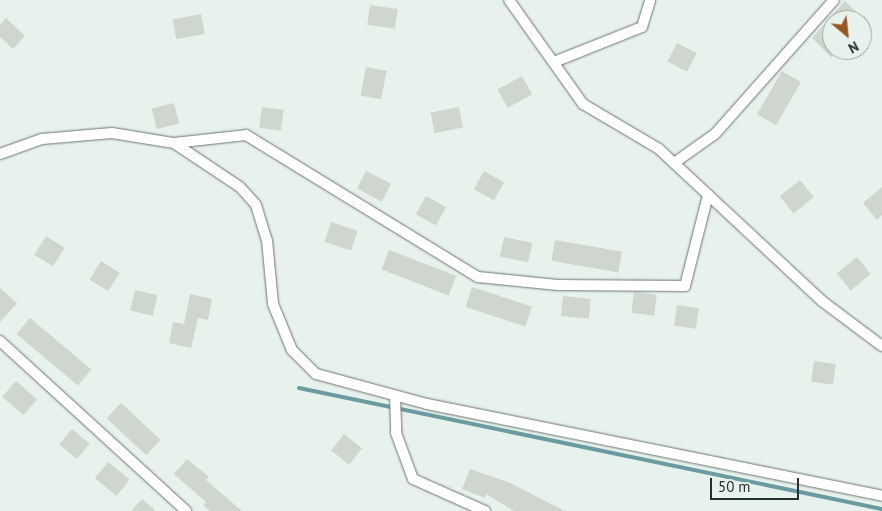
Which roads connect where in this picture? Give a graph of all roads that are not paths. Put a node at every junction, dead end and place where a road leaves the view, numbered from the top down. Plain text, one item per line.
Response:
1 (510, 0) edge
2 (650, 0) edge
3 (834, 0) edge
4 (554, 62) junction
5 (174, 143) junction
6 (0, 154) edge
7 (674, 163) junction
8 (708, 195) junction
9 (0, 341) edge
10 (882, 346) edge
11 (395, 396) junction
12 (882, 496) edge
13 (186, 511) edge
14 (485, 511) edge

1 - 4 street
2 - 4 street
3 - 7 street
4 - 7 street
5 - 6 street
5 - 8 street
5 - 11 street
7 - 8 street
8 - 10 street
9 - 13 street
11 - 12 street
11 - 14 street

